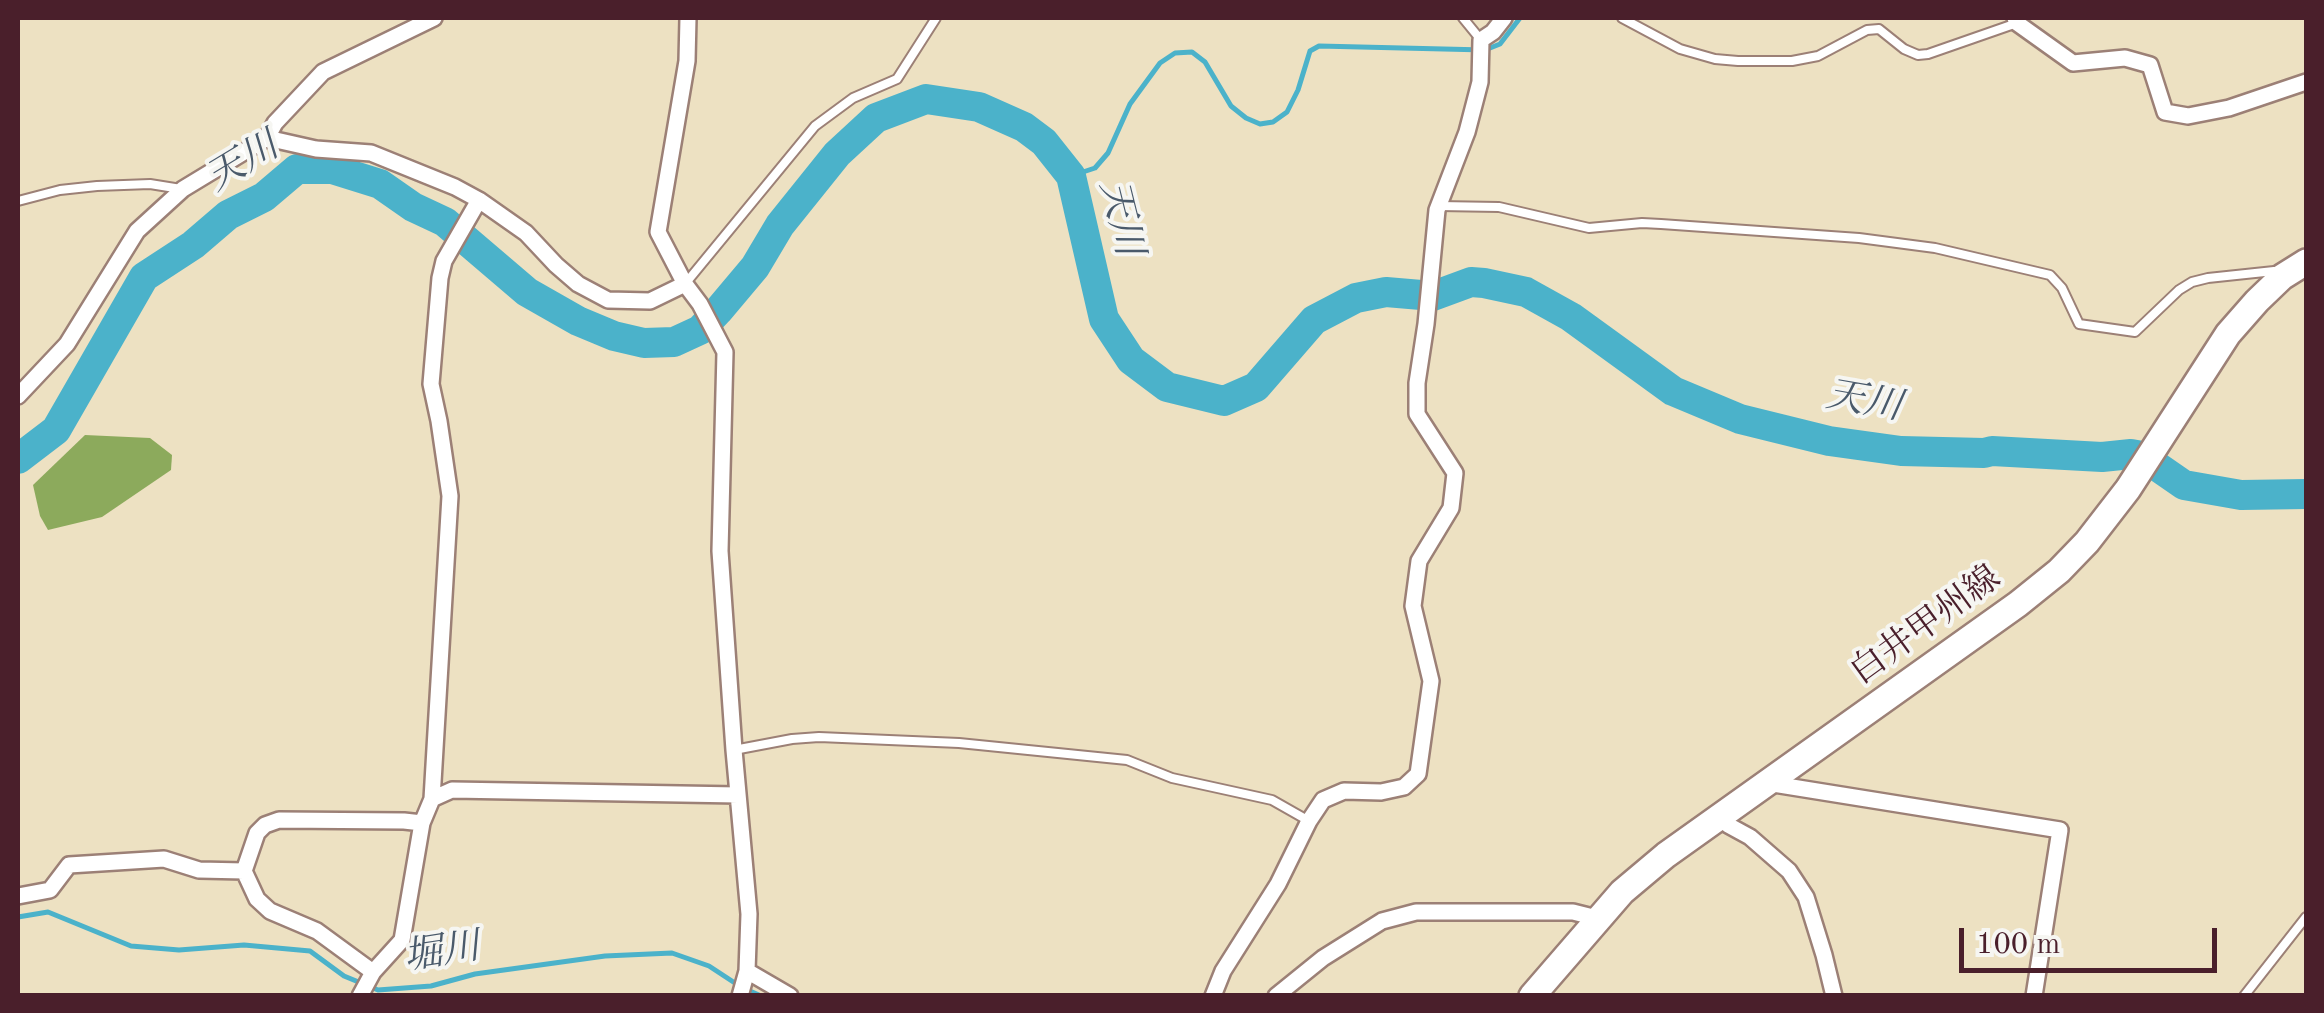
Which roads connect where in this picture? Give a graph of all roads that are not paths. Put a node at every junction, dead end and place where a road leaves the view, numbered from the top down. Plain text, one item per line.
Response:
1 (434, 18) edge
2 (688, 18) edge
3 (936, 18) edge
4 (1463, 18) edge
5 (1504, 18) edge
6 (1622, 18) edge
7 (2016, 20) edge
8 (1481, 40) junction
9 (2306, 82) edge
10 (266, 138) junction
11 (183, 189) junction
12 (18, 201) edge
13 (1439, 206) junction
14 (476, 207) junction
15 (2306, 262) edge
16 (2282, 277) junction
17 (684, 284) junction
18 (18, 396) edge
19 (734, 750) junction
20 (1767, 784) junction
21 (738, 795) junction
22 (432, 798) junction
23 (1720, 816) junction
24 (1309, 820) junction
25 (422, 823) junction
26 (244, 871) junction
27 (18, 896) edge
28 (2306, 916) edge
29 (1596, 918) junction
30 (372, 973) junction
31 (747, 974) junction
32 (360, 996) edge
33 (740, 996) edge
34 (790, 996) edge
35 (1213, 996) edge
36 (1276, 996) edge
37 (1532, 996) edge
38 (1834, 996) edge
39 (2034, 996) edge
40 (2244, 996) edge

1 - 10 street
2 - 17 street
3 - 17 lane
4 - 8 lane
5 - 8 street
6 - 7 lane
7 - 9 street
8 - 13 street
10 - 11 street
10 - 14 street
11 - 12 lane
11 - 18 street
13 - 16 lane
13 - 24 street
14 - 17 street
14 - 22 street
15 - 16 main road, 白井甲州線
16 - 20 main road, 白井甲州線
17 - 19 street
19 - 21 street
19 - 24 lane
20 - 23 main road, 白井甲州線
20 - 39 street
21 - 22 street
21 - 31 street
22 - 25 street
23 - 29 main road, 白井甲州線
23 - 38 street
24 - 35 street
25 - 26 street
25 - 30 street
26 - 27 street
26 - 30 street
28 - 40 lane
29 - 36 street
29 - 37 main road, 白井甲州線
30 - 32 street
31 - 33 street
31 - 34 street

